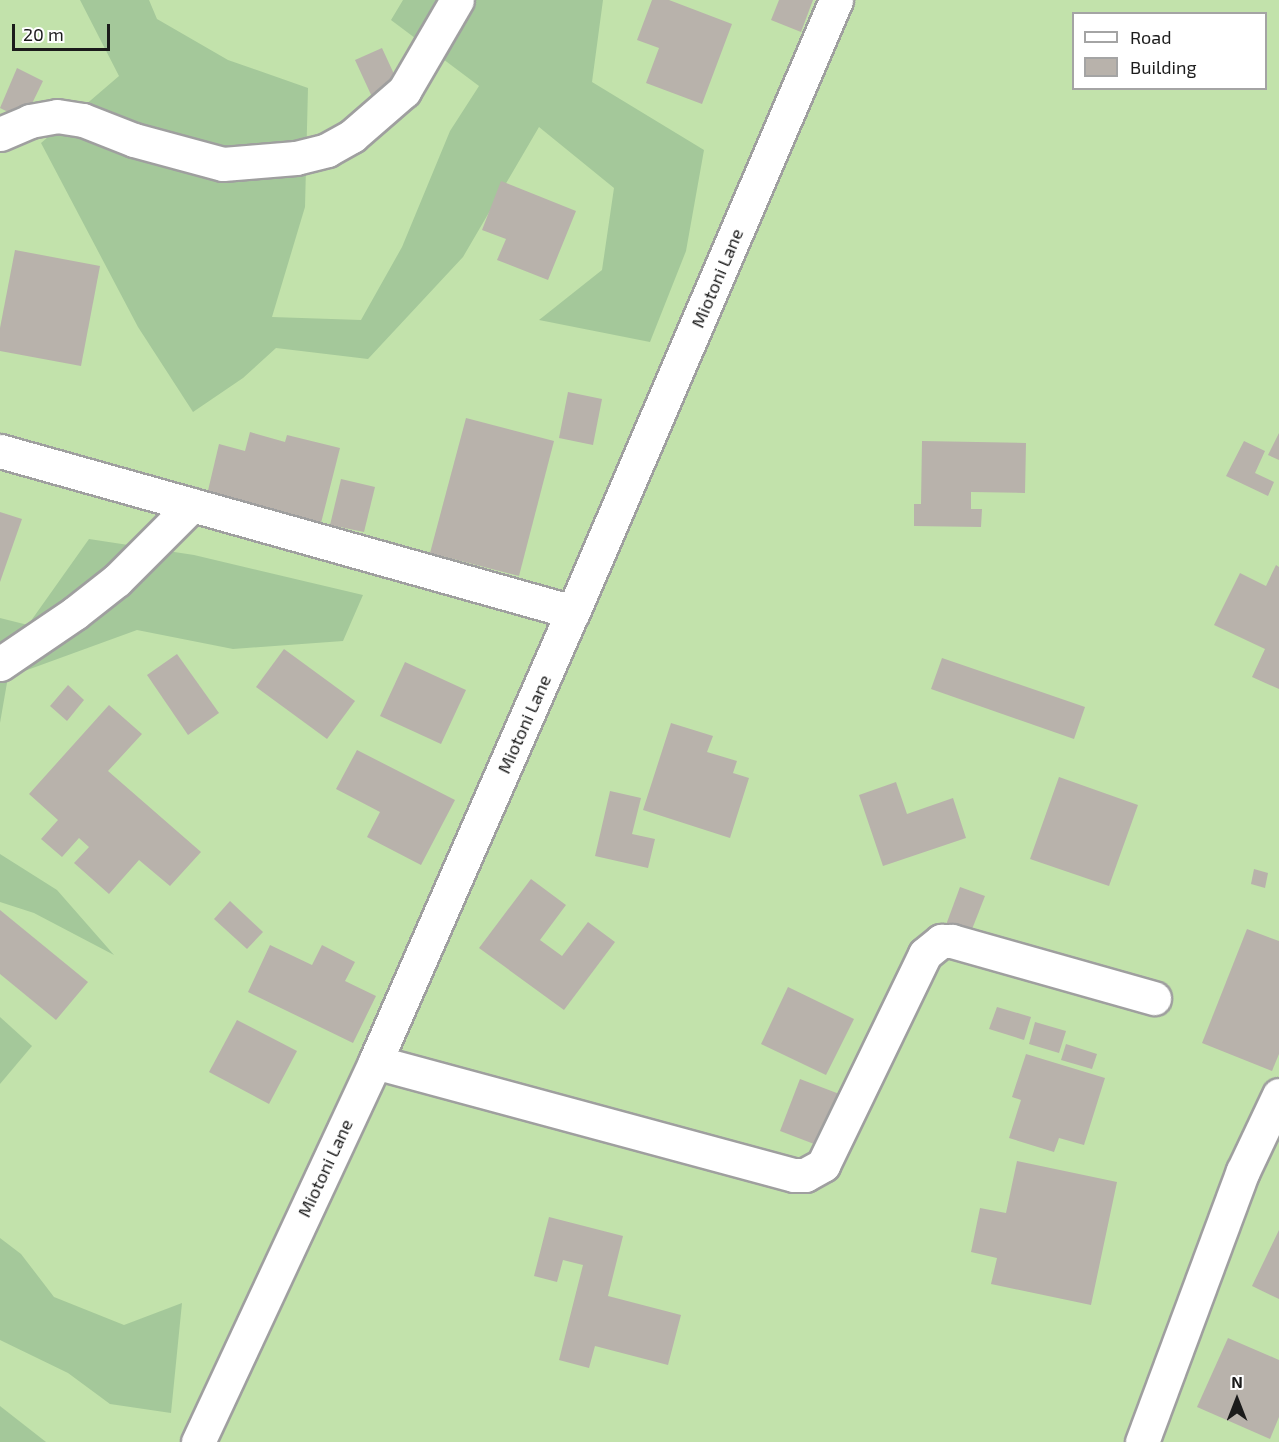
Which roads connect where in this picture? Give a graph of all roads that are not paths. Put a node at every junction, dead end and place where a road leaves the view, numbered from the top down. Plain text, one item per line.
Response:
1 (457, 0) edge
2 (836, 0) edge
3 (0, 134) edge
4 (0, 451) edge
5 (192, 505) junction
6 (573, 612) junction
7 (0, 664) edge
8 (1154, 998) dead end
9 (375, 1062) junction
10 (1279, 1095) edge
11 (198, 1442) edge
12 (1142, 1442) edge

1 - 3 street
2 - 6 street, Miotoni Lane
4 - 5 street
5 - 6 street
5 - 7 street
6 - 9 street, Miotoni Lane
8 - 9 street
9 - 11 street, Miotoni Lane
10 - 12 street

